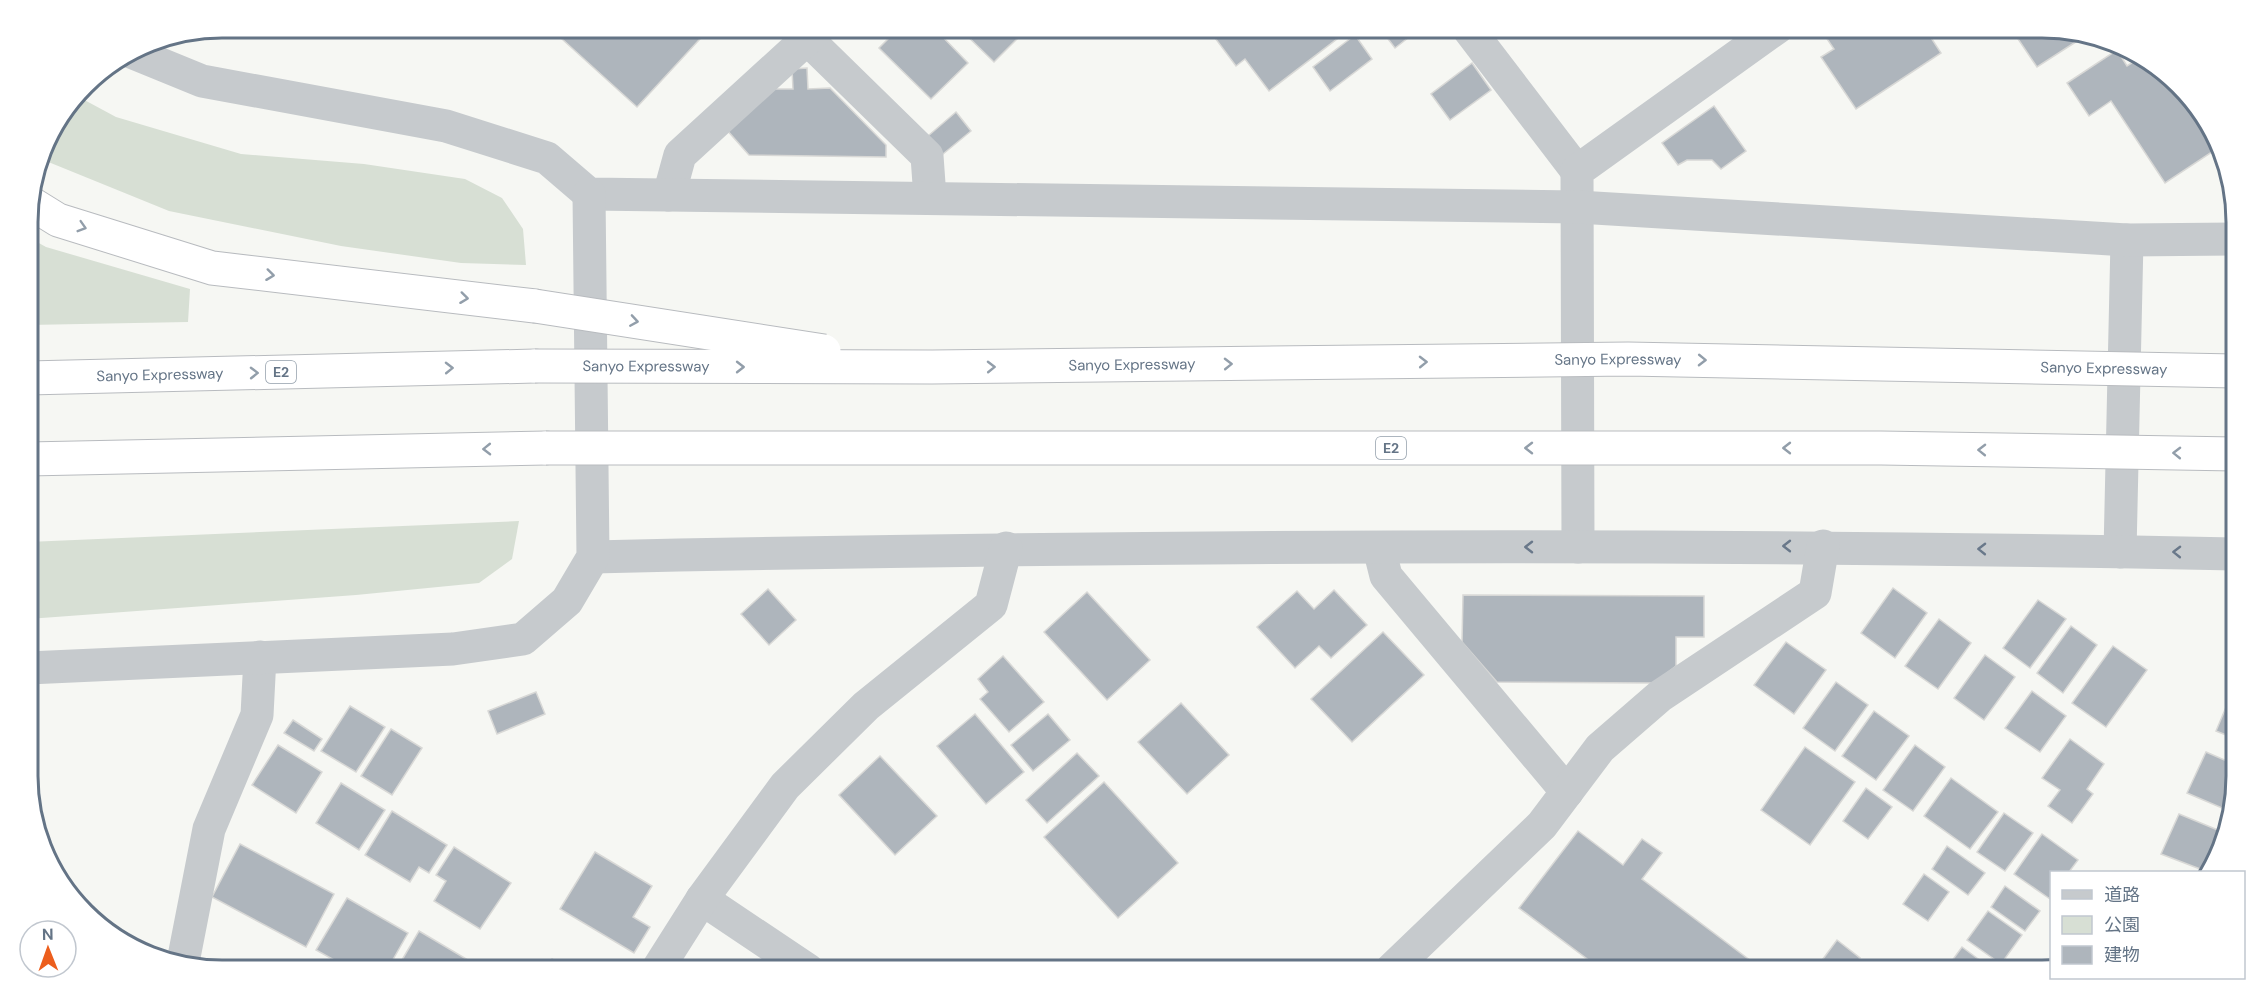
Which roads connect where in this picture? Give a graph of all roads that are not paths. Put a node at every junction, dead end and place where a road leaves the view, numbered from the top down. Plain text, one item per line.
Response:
1 (801, 38) edge
2 (815, 38) edge
3 (1475, 38) edge
4 (1763, 38) edge
5 (142, 56) edge
6 (1577, 171) junction
7 (590, 194) junction
8 (669, 195) junction
9 (930, 198) junction
10 (38, 207) edge
11 (1578, 207) junction
12 (2226, 239) edge
13 (2127, 240) junction
14 (932, 367) junction
15 (2226, 370) edge
16 (38, 378) edge
17 (278, 452) junction
18 (2226, 454) edge
19 (38, 459) edge
20 (38, 472) edge
21 (1823, 546) junction
22 (1578, 547) junction
23 (1006, 548) junction
24 (1379, 548) junction
25 (2120, 552) junction
26 (2226, 554) edge
27 (593, 557) junction
28 (260, 657) junction
29 (37, 668) edge
30 (1567, 792) junction
31 (702, 899) junction
32 (184, 956) edge
33 (1402, 959) edge
34 (663, 960) edge
35 (793, 960) edge

1 - 8 street
2 - 9 street
3 - 6 street
4 - 6 street
5 - 7 street
6 - 11 street
7 - 8 street
7 - 27 street
8 - 9 street
9 - 11 street
10 -> 14 highway, bridge
11 - 13 street
11 - 22 street
12 - 13 street
13 - 25 street
14 -> 15 highway, Sanyo Expressway / E2, bridge
16 -> 14 highway, Sanyo Expressway / E2, bridge
18 -> 17 highway, E2, bridge
17 - 19 highway, E2
17 - 20 highway
21 -> 22 street
25 -> 21 street
21 - 30 street
22 -> 24 street
23 - 24 street
23 - 27 street
23 - 31 street
24 - 30 street
26 -> 25 street
27 - 28 street
28 - 29 street
28 - 32 street
30 - 33 street
31 - 34 street
31 - 35 street

